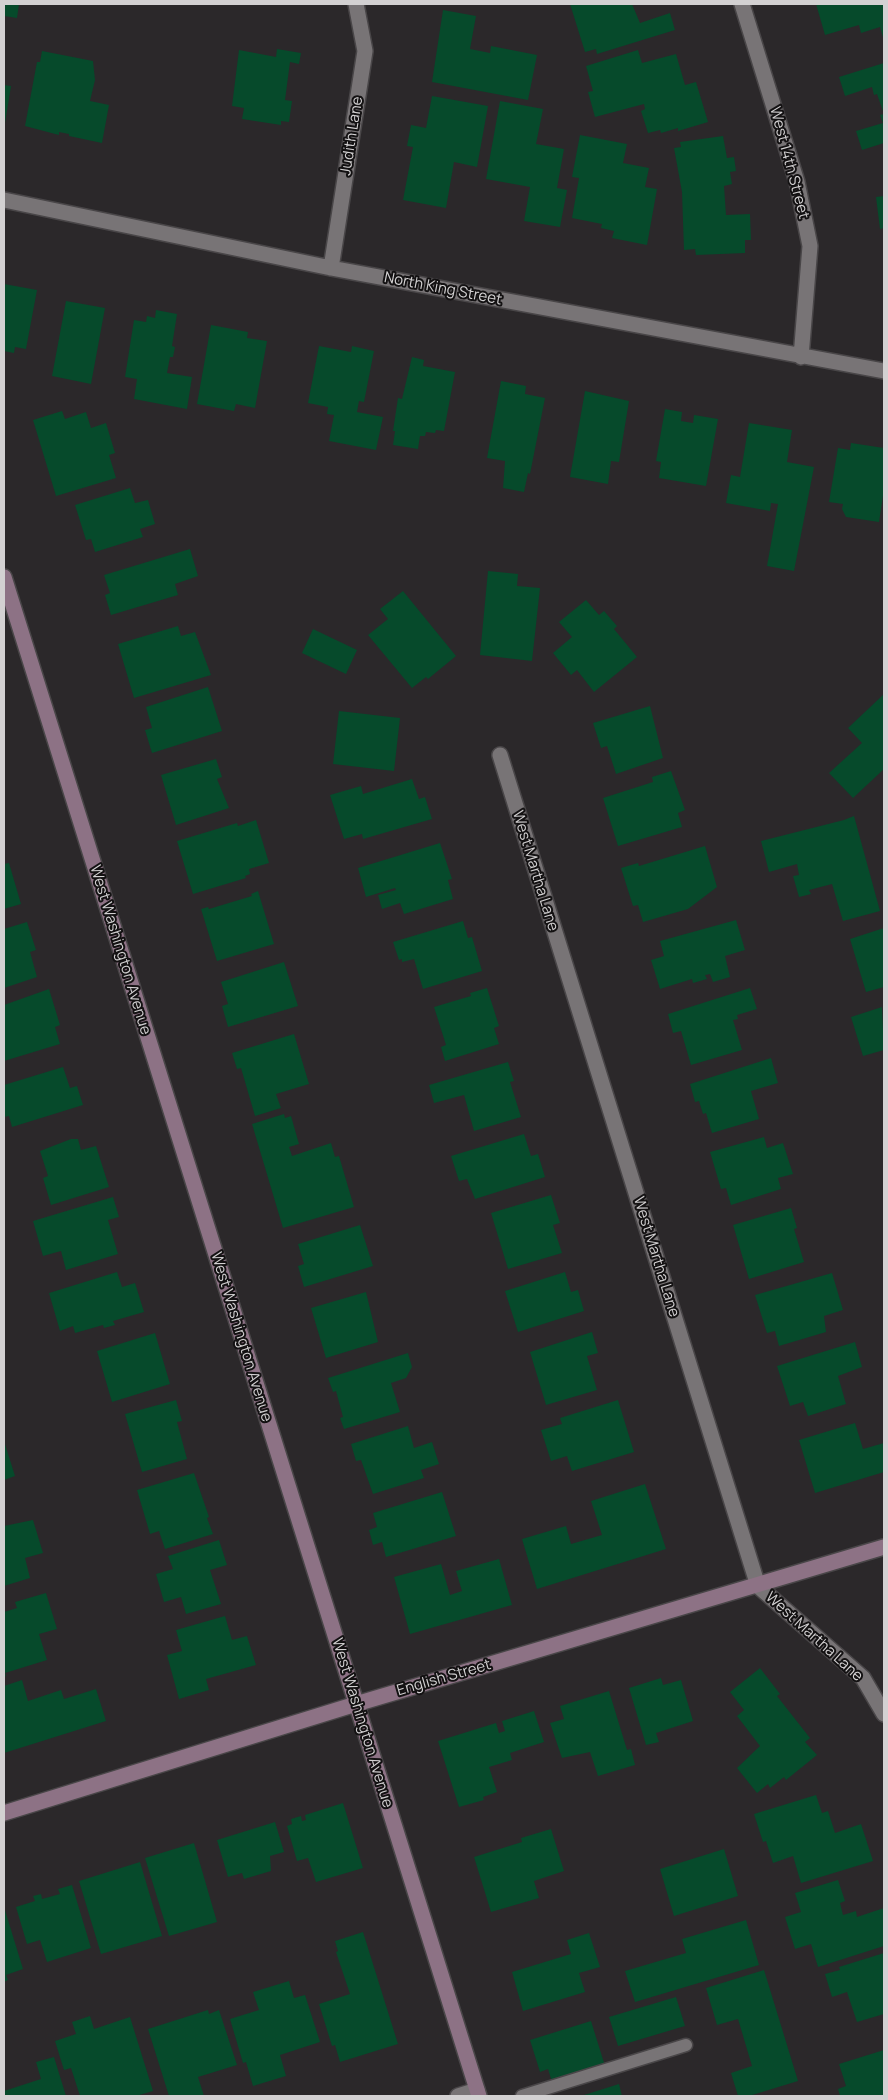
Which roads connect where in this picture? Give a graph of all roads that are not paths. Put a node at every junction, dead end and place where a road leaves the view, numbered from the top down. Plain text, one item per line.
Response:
1 (356, 4) edge
2 (742, 4) edge
3 (4, 200) edge
4 (331, 268) junction
5 (801, 357) junction
6 (884, 371) edge
7 (4, 577) edge
8 (500, 755) dead end
9 (884, 1547) edge
10 (758, 1586) junction
11 (356, 1704) junction
12 (884, 1714) edge
13 (4, 1813) edge
14 (686, 2045) dead end
15 (478, 2093) edge
16 (458, 2096) edge
17 (522, 2096) edge

1 - 4 street, Judith Lane
2 - 5 street, West 14th Street
3 - 4 street, North King Street
4 - 5 street, North King Street
5 - 6 street, North King Street
7 - 11 street, West Washington Avenue
8 - 10 street, West Martha Lane
9 - 10 street, English Street
10 - 11 street, English Street
10 - 12 street, West Martha Lane
11 - 13 street, English Street
11 - 15 street, West Washington Avenue
14 - 17 lane
15 - 16 street

